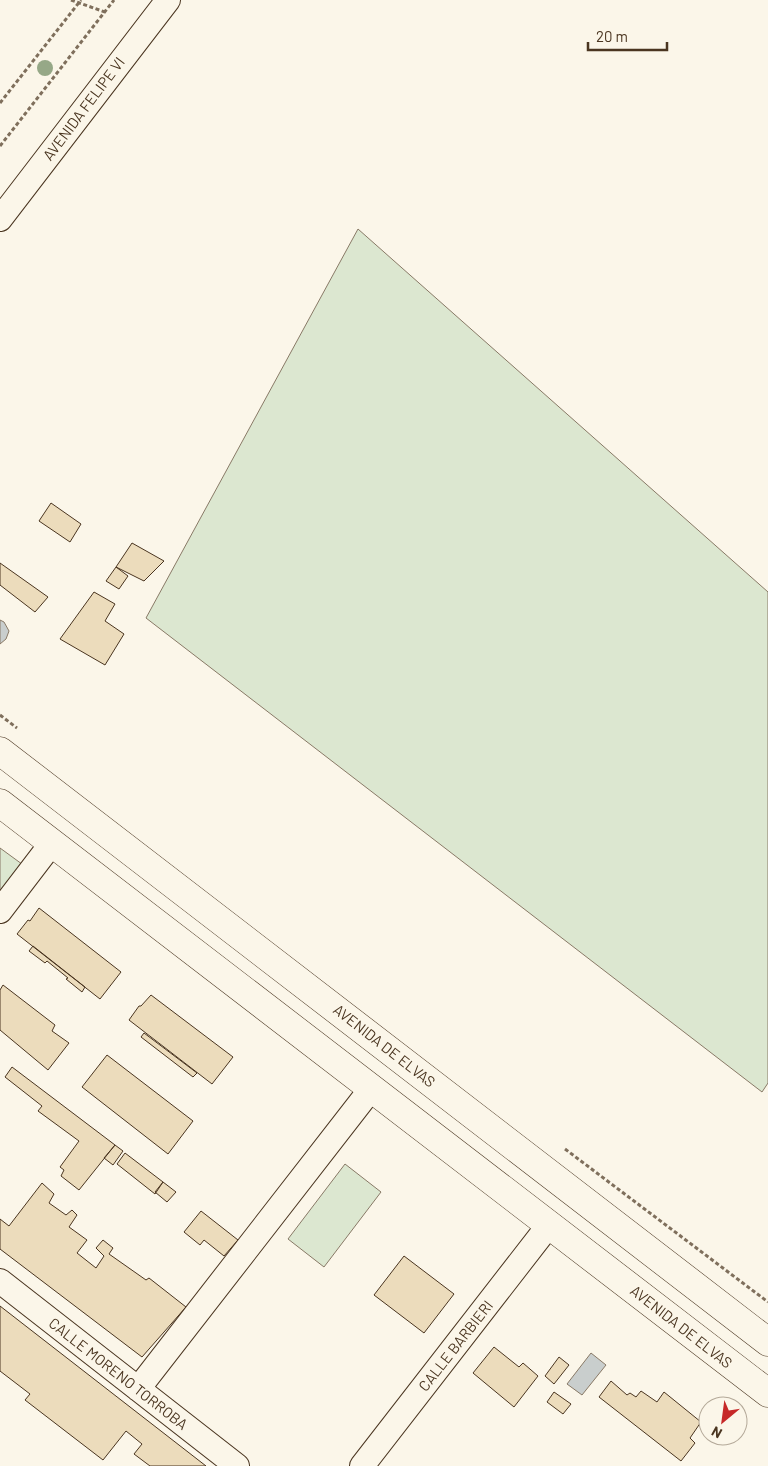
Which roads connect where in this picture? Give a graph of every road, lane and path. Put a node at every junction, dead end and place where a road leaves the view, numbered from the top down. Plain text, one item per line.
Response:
1 (71, 0) edge
2 (114, 0) edge
3 (168, 0) edge
4 (80, 2) edge
5 (105, 12) junction
6 (0, 103) edge
7 (0, 146) edge
8 (0, 219) edge
9 (0, 751) edge
10 (0, 803) edge
11 (52, 843) junction
12 (0, 911) edge
13 (371, 1089) junction
14 (549, 1225) junction
15 (0, 1281) edge
16 (768, 1342) edge
17 (138, 1389) junction
18 (768, 1393) edge
19 (237, 1466) edge
20 (362, 1466) edge

1 - 4 path
2 - 5 path
3 - 8 street, AVENIDA FELIPE VI
4 - 5 path
4 - 6 path
5 - 7 path
9 - 16 highway, AVENIDA DE ELVAS
10 - 11 highway, AVENIDA DE ELVAS
11 - 12 street
11 - 13 highway, AVENIDA DE ELVAS
13 - 14 highway, AVENIDA DE ELVAS
13 - 17 street
14 - 18 highway, AVENIDA DE ELVAS
14 - 20 street, CALLE BARBIERI
15 - 17 street, CALLE MORENO TORROBA
17 - 19 street, CALLE MORENO TORROBA

